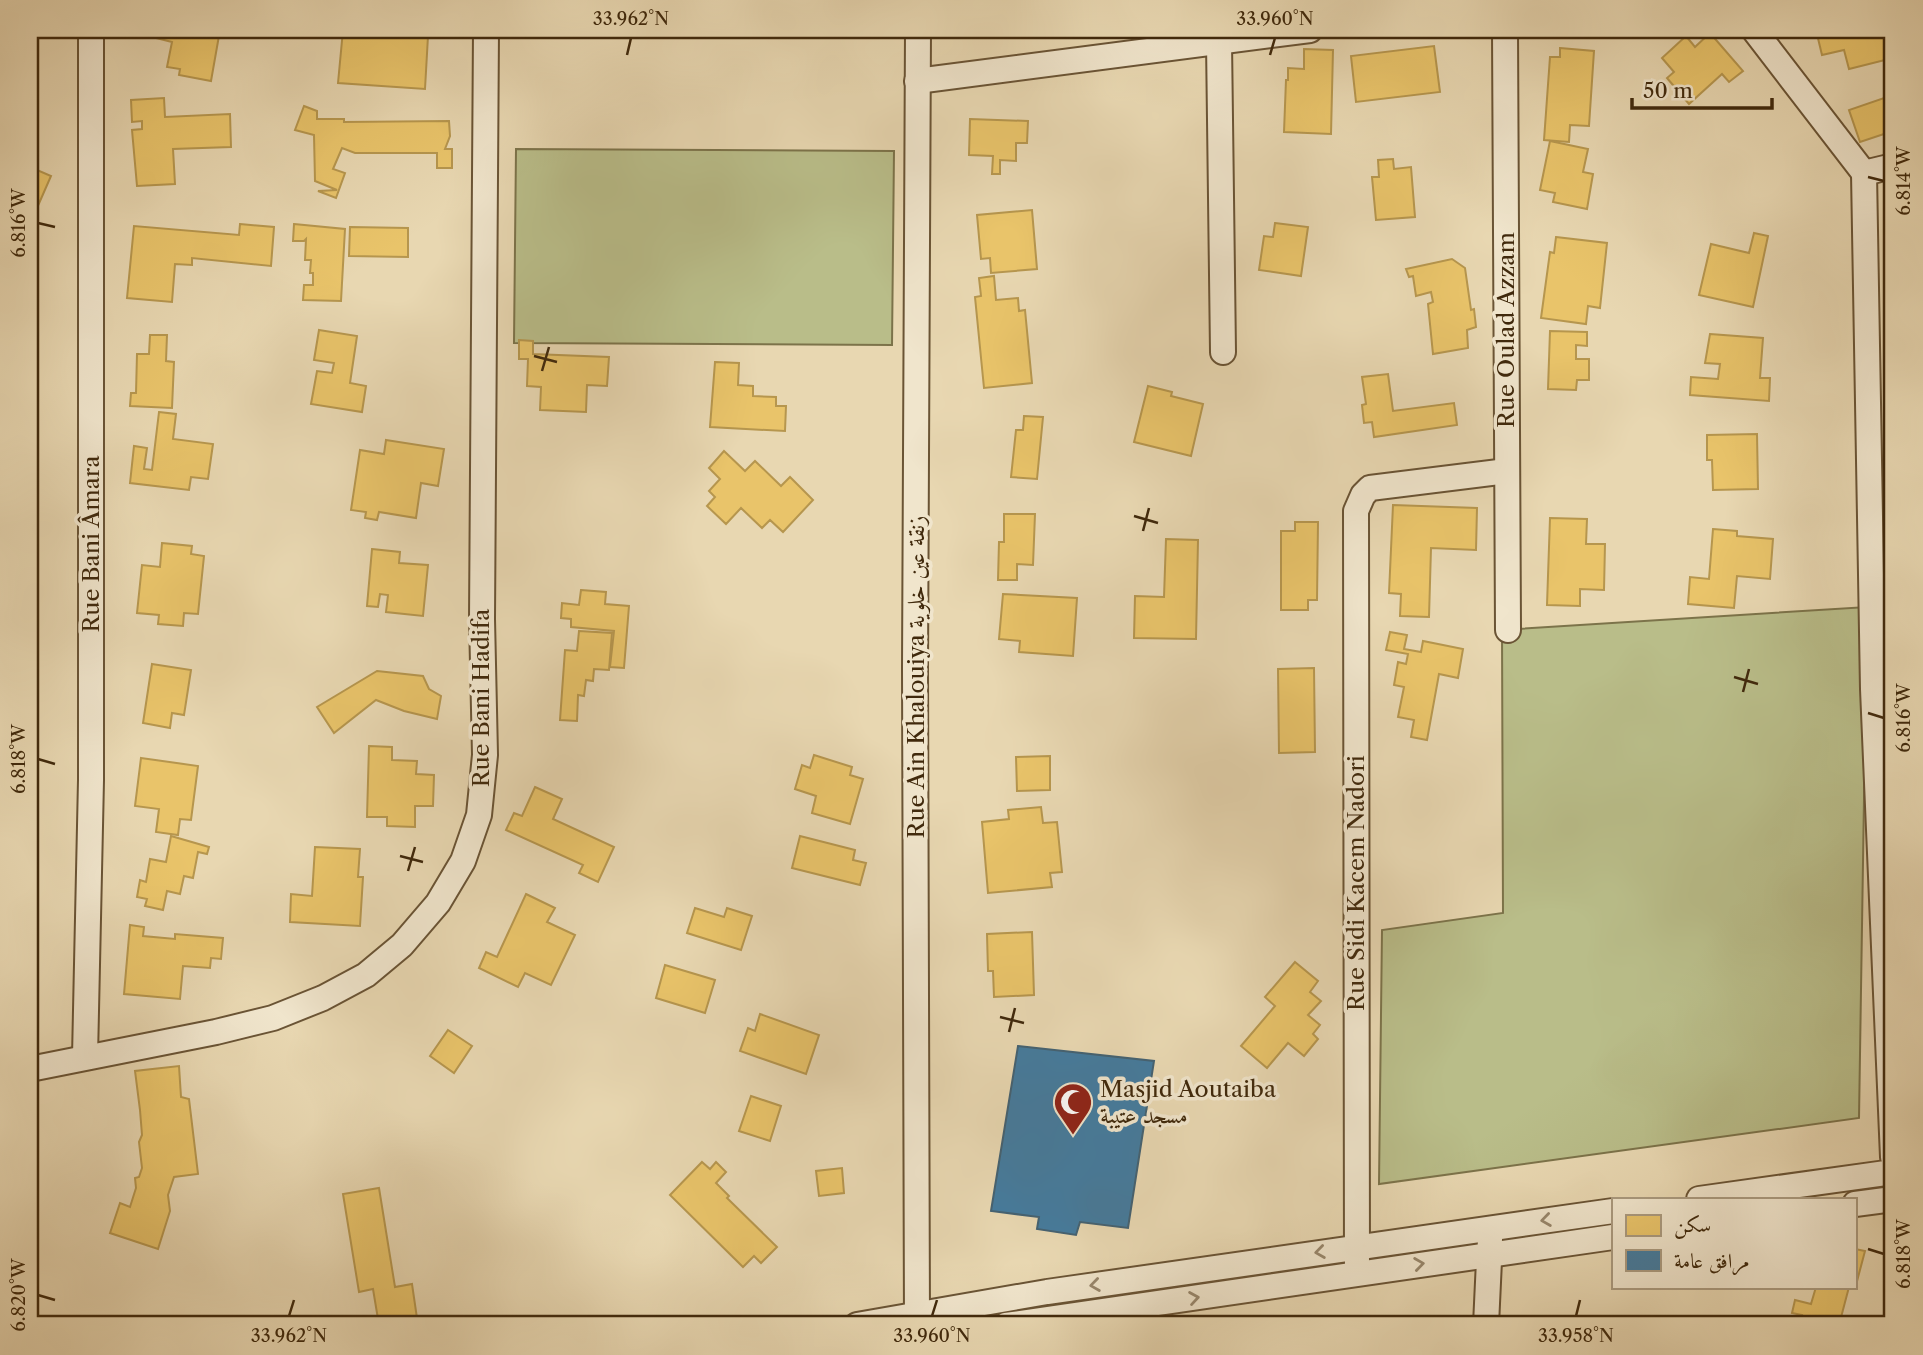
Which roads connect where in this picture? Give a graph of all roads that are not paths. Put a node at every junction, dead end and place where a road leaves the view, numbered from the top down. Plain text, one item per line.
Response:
1 (91, 30) edge
2 (486, 30) edge
3 (918, 30) edge
4 (1310, 30) edge
5 (1505, 30) edge
6 (1754, 30) edge
7 (1219, 42) junction
8 (917, 80) junction
9 (1893, 166) edge
10 (1864, 173) junction
11 (1223, 352) dead end
12 (1507, 471) junction
13 (1508, 631) dead end
14 (1883, 687) edge
15 (85, 1057) junction
16 (30, 1069) edge
17 (1893, 1157) edge
18 (1893, 1172) edge
19 (1706, 1198) edge
20 (1893, 1199) edge
21 (1856, 1204) edge
22 (1612, 1211) edge
23 (1490, 1228) junction
24 (1612, 1237) edge
25 (1356, 1247) junction
26 (1490, 1254) junction
27 (1357, 1273) junction
28 (917, 1319) edge
29 (857, 1325) edge
30 (1006, 1325) edge
31 (1486, 1325) edge

1 - 15 street, Rue Bani Âmara
2 - 15 street, Rue Bani Hadifa
3 - 8 street, Rue Ain Khalouiya زنقة عين خلوية
4 - 7 street
5 - 12 street, Rue Oulad Azzam
6 - 10 street
7 - 8 street
7 - 11 street
8 - 28 street, Rue Ain Khalouiya زنقة عين خلوية
9 - 10 street
10 - 14 street
12 - 13 street, Rue Oulad Azzam
12 - 25 street, Rue Sidi Kacem Nadori
14 - 17 street
15 - 16 street, Rue Bani Hadifa
18 - 19 street
20 - 21 street
22 -> 23 street
23 - 25 street
23 - 26 street
24 - 26 street
25 - 27 street, Rue Sidi Kacem Nadori
25 -> 28 street
27 -> 26 street
26 - 31 street
30 -> 27 street
28 - 29 street

